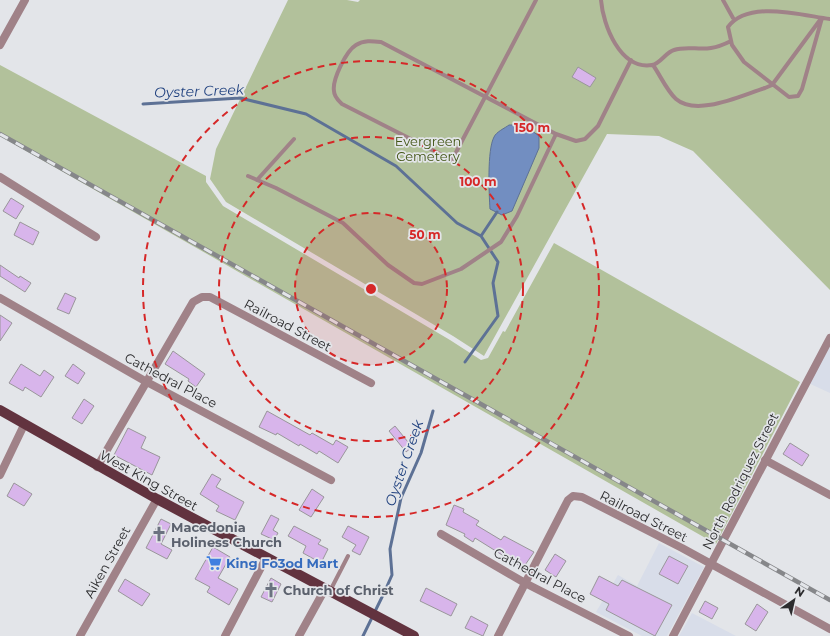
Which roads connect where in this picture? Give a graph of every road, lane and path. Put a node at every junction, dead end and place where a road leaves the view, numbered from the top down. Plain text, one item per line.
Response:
1 (25, 0) edge
2 (536, 0) edge
3 (601, 0) edge
4 (723, 0) edge
5 (733, 18) junction
6 (822, 18) junction
7 (830, 19) edge
8 (731, 41) junction
9 (0, 45) edge
10 (631, 60) junction
11 (653, 65) junction
12 (772, 85) junction
13 (485, 97) junction
14 (556, 134) junction
15 (294, 138) dead end
16 (248, 176) dead end
17 (0, 177) edge
18 (257, 180) junction
19 (96, 236) dead end
20 (0, 298) edge
21 (830, 338) edge
22 (145, 381) junction
23 (371, 383) dead end
24 (0, 410) edge
25 (24, 425) junction
26 (765, 460) junction
27 (97, 467) junction
28 (0, 475) edge
29 (331, 480) dead end
30 (830, 495) edge
31 (157, 499) junction
32 (441, 534) dead end
33 (348, 556) dead end
34 (266, 558) junction
35 (711, 564) junction
36 (525, 583) junction
37 (327, 590) junction
38 (830, 629) edge
39 (80, 636) edge
40 (225, 636) edge
41 (299, 636) edge
42 (414, 636) edge
43 (498, 636) edge
44 (629, 636) edge
45 (673, 636) edge

1 - 9 street
2 - 13 lane
3 - 10 lane
4 - 5 lane
5 - 6 lane
5 - 8 lane
6 - 7 lane
6 - 12 lane
6 - 12 lane
8 - 11 lane
8 - 12 lane
10 - 11 lane
10 - 14 lane
11 - 12 lane
13 - 13 lane
13 - 14 lane
14 - 18 lane
15 - 18 lane
16 - 18 lane
17 - 19 street
20 - 22 street, Cathedral Place
21 - 26 street, North Rodriquez Street
22 - 23 street, Railroad Street
22 - 27 street
22 - 29 street, Cathedral Place
24 - 25 main road, West King Street
25 - 27 main road, West King Street
25 - 28 street
26 - 30 street
26 - 35 street, North Rodriquez Street
27 - 31 main road, West King Street
31 - 34 main road, West King Street
31 - 39 street, Aiken Street
32 - 36 street, Cathedral Place
33 - 37 lane
34 - 37 main road, West King Street
34 - 40 street
35 - 36 street, Railroad Street
35 - 38 street, Railroad Street
35 - 45 street, North Rodriquez Street
36 - 43 street
36 - 44 street, Cathedral Place
37 - 41 street
37 - 42 main road, West King Street

